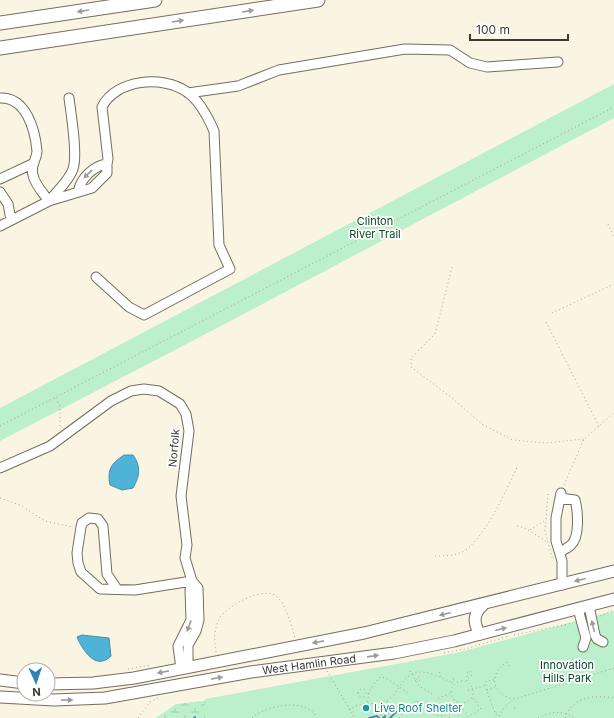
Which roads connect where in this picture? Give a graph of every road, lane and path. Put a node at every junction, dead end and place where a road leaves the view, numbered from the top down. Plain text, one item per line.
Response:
1 (155, 0) edge
2 (318, 0) edge
3 (0, 23) edge
4 (147, 26) junction
5 (0, 48) edge
6 (0, 57) edge
7 (558, 62) dead end
8 (188, 93) junction
9 (0, 98) edge
10 (69, 98) dead end
11 (614, 107) edge
12 (32, 164) junction
13 (106, 164) junction
14 (0, 179) edge
15 (0, 192) edge
16 (78, 192) junction
17 (49, 201) junction
18 (11, 220) junction
19 (608, 224) dead end
20 (0, 226) edge
21 (614, 236) edge
22 (452, 267) dead end
23 (96, 277) dead end
24 (614, 284) edge
25 (552, 313) dead end
26 (546, 322) dead end
27 (56, 397) junction
28 (614, 413) edge
29 (0, 426) edge
30 (60, 426) dead end
31 (599, 426) junction
32 (584, 439) junction
33 (518, 465) dead end
34 (0, 468) edge
35 (560, 495) junction
36 (0, 498) edge
37 (545, 521) dead end
38 (517, 526) dead end
39 (80, 528) junction
40 (530, 531) junction
41 (547, 541) dead end
42 (560, 552) junction
43 (435, 556) dead end
44 (614, 572) edge
45 (192, 581) junction
46 (562, 585) junction
47 (117, 590) junction
48 (614, 599) edge
49 (483, 605) junction
50 (584, 608) junction
51 (480, 634) junction
52 (294, 638) dead end
53 (603, 642) dead end
54 (583, 647) dead end
55 (216, 653) dead end
56 (155, 664) dead end
57 (509, 666) dead end
58 (185, 668) junction
59 (614, 668) edge
60 (125, 670) dead end
61 (327, 671) dead end
62 (410, 671) dead end
63 (439, 672) dead end
64 (411, 674) junction
65 (454, 677) dead end
66 (441, 678) junction
67 (468, 678) junction
68 (0, 680) edge
69 (494, 680) junction
70 (16, 682) edge
71 (467, 682) junction
72 (56, 684) edge
73 (452, 684) junction
74 (179, 686) junction
75 (485, 686) junction
76 (496, 686) junction
77 (399, 687) junction
78 (473, 689) junction
79 (468, 690) dead end
80 (486, 690) junction
81 (408, 694) dead end
82 (432, 694) dead end
83 (451, 694) junction
84 (472, 696) junction
85 (0, 697) edge
86 (16, 697) edge
87 (438, 698) dead end
88 (614, 698) edge
89 (56, 699) edge
90 (512, 699) junction
91 (387, 700) junction
92 (368, 702) junction
93 (418, 702) junction
94 (458, 702) junction
95 (380, 703) junction
96 (427, 703) dead end
97 (367, 706) dead end
98 (347, 707) junction
99 (394, 707) dead end
100 (413, 707) junction
101 (418, 707) junction
102 (344, 708) dead end
103 (514, 708) dead end
104 (453, 709) junction
105 (517, 709) dead end
106 (350, 710) junction
107 (376, 712) dead end
108 (381, 712) junction
109 (388, 712) junction
110 (450, 712) junction
111 (496, 712) junction
112 (567, 713) junction
113 (500, 716) junction
114 (442, 717) edge
115 (460, 717) edge
116 (252, 718) edge
117 (317, 718) edge
118 (354, 718) edge
119 (381, 718) edge
120 (389, 718) edge
121 (399, 718) edge
122 (449, 718) edge
123 (496, 718) edge
124 (502, 718) edge
125 (538, 718) edge
126 (565, 718) edge
127 (575, 718) edge

1 -> 3 highway
4 -> 2 highway
4 - 5 highway
4 - 6 highway
7 - 8 street
8 - 13 street
8 - 23 street
9 - 12 street
10 - 17 street
11 - 27 path
12 - 14 street
12 - 17 street
13 -> 16 street
13 - 16 street
15 - 18 street
16 - 17 street
17 - 18 street
18 - 20 street
19 - 21 path
22 - 32 path
24 - 25 path
26 - 31 path
27 - 29 path
27 - 30 path
28 - 31 path
31 - 32 path
32 - 35 path
33 - 43 path
34 - 45 street, Norfolk
35 - 42 street
35 - 42 street
36 - 39 path
37 - 40 path
38 - 40 path
39 - 47 street
39 - 47 street
40 - 41 path
42 - 46 street
44 -> 46 main road, West Hamlin Road
45 - 47 street
45 - 58 street, Norfolk
46 - 49 main road, West Hamlin Road
48 - 50 main road, West Hamlin Road
49 - 51 main road
49 -> 58 main road, West Hamlin Road
51 -> 50 main road, West Hamlin Road
53 -> 50 street
50 - 54 street
74 -> 51 main road, West Hamlin Road
52 - 55 path
56 - 60 path
57 - 69 path
58 -> 72 main road, West Hamlin Road
58 - 74 main road
59 - 90 path
61 - 98 path
62 - 64 path
63 - 66 path
64 - 66 path
64 - 77 path
64 - 82 path
65 - 73 path
66 - 73 path
67 - 67 path
67 - 71 path
68 - 70 main road
69 - 75 path
69 - 76 path
71 - 73 path
71 - 78 path
73 - 83 path
89 -> 74 main road, West Hamlin Road
75 - 78 path
75 - 80 path
76 - 80 path
76 - 90 path
77 - 81 path
77 - 91 path
77 - 92 path
78 - 79 path
78 - 84 path
80 - 111 path
83 - 87 path
83 - 94 path
84 - 94 path
84 - 94 path
85 - 86 main road, West Hamlin Road
88 - 112 path
90 - 113 path
91 - 95 path
91 - 109 path
92 - 95 path
92 - 97 path
92 - 106 path
93 - 96 path
93 - 100 path
93 - 101 path
94 - 104 path
95 - 108 path
98 - 102 path
98 - 106 path
99 - 109 path
100 - 101 path
100 - 121 path
101 - 114 path
103 - 105 path
104 - 110 path
104 - 115 path
106 - 118 path
107 - 108 path
108 - 109 path
108 - 119 path
109 - 120 path
110 - 114 path
110 - 122 path
111 - 113 path
111 - 123 path
112 - 125 path
112 - 126 path
112 - 127 path
113 - 124 path
116 - 117 path

